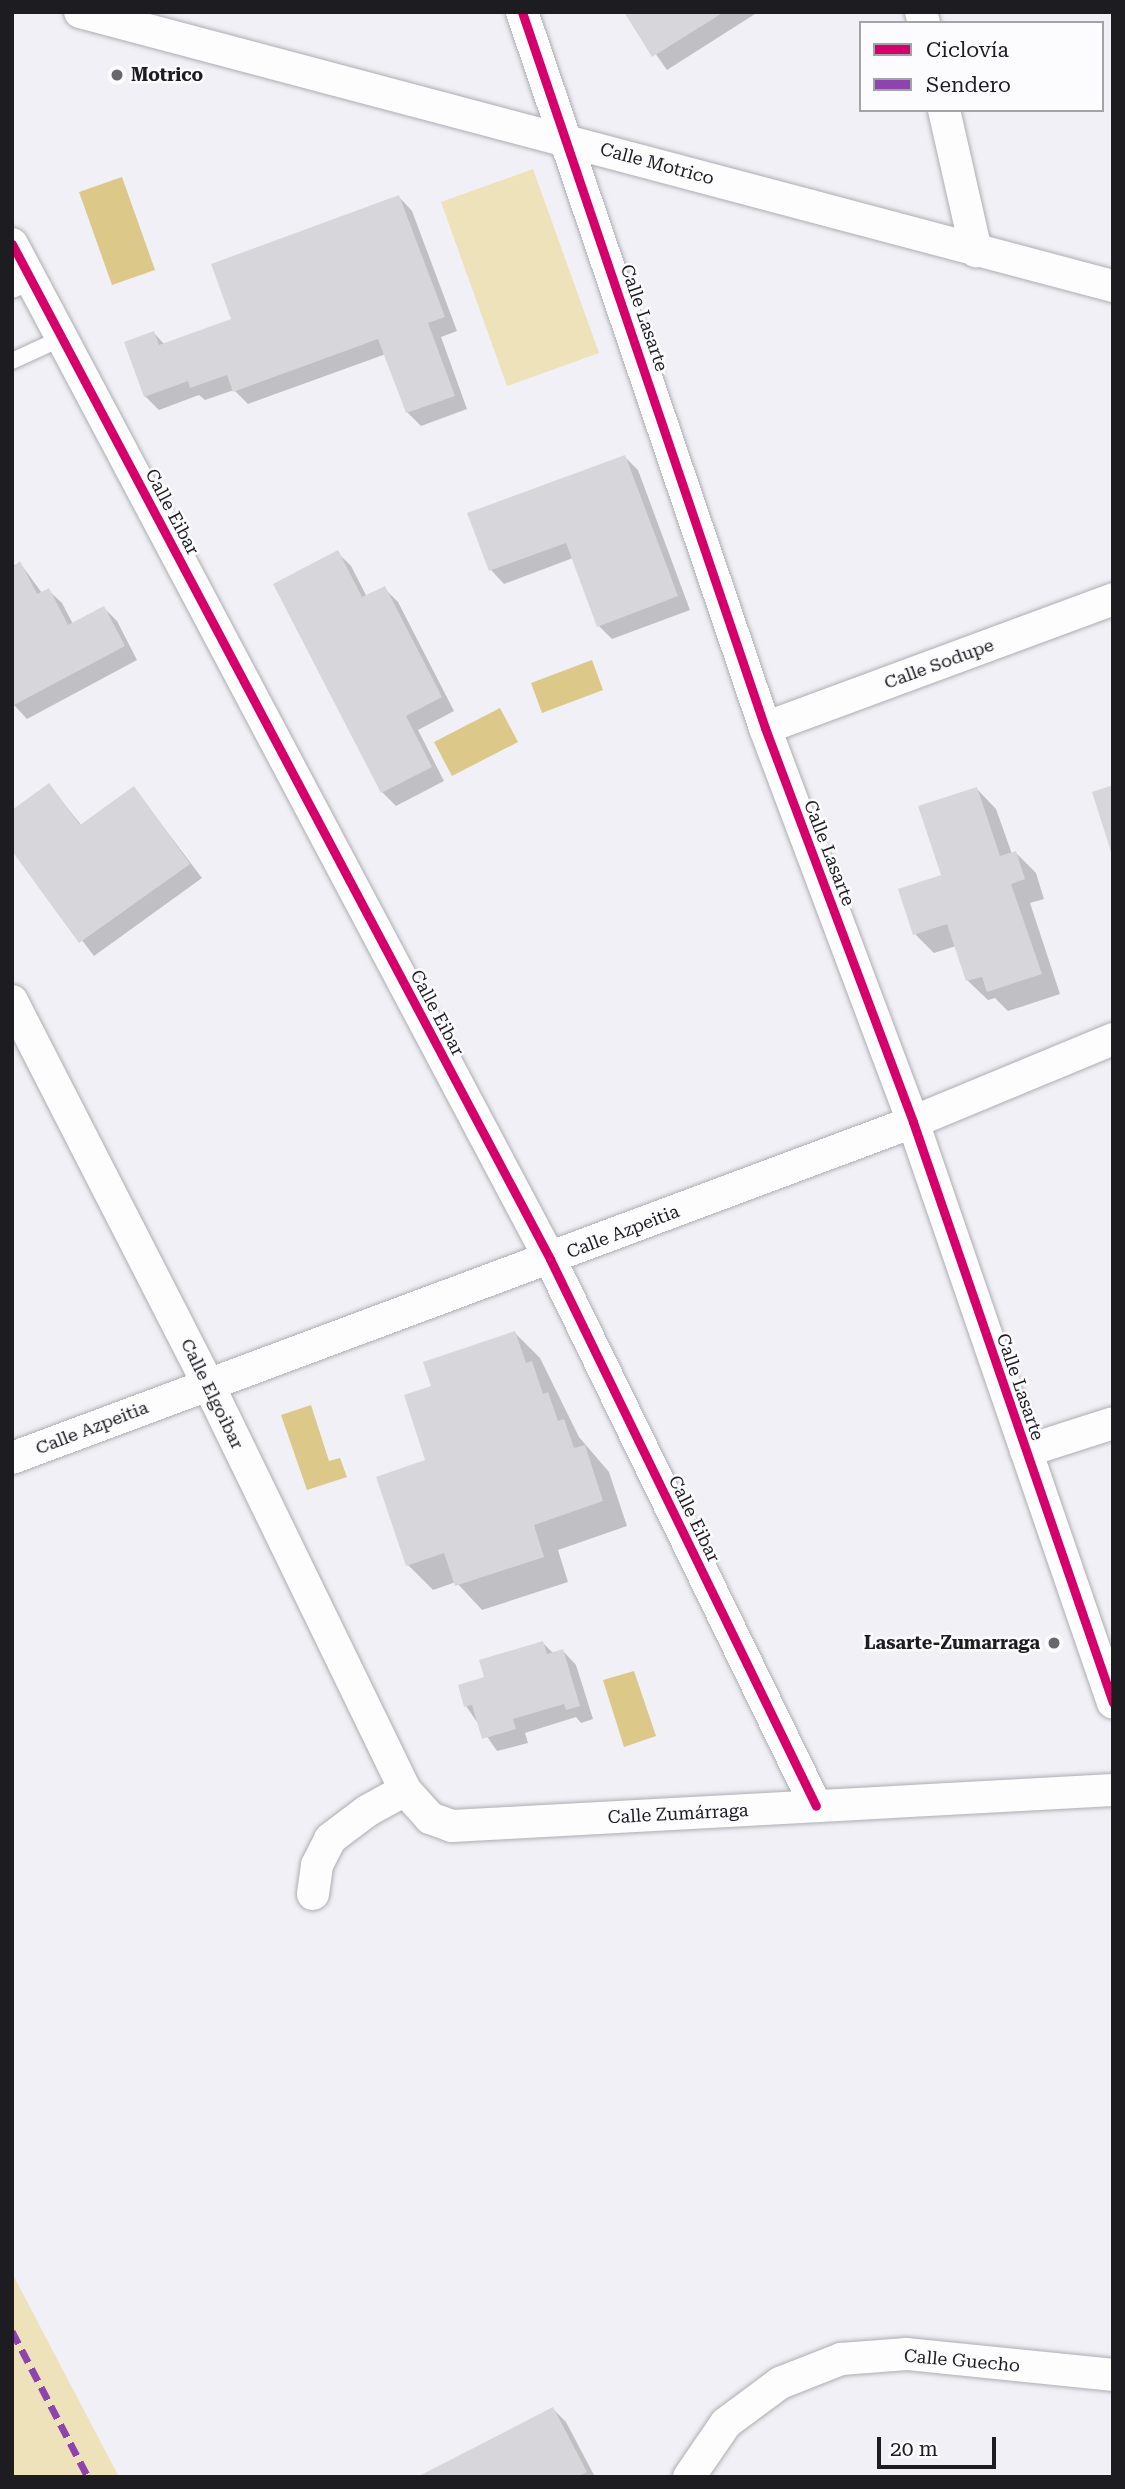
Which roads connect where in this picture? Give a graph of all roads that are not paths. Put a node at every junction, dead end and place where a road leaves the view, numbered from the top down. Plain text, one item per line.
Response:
1 (79, 12) edge
2 (522, 12) edge
3 (944, 112) edge
4 (568, 140) junction
5 (12, 244) edge
6 (976, 251) junction
7 (22, 286) edge
8 (1113, 286) edge
9 (62, 338) junction
10 (12, 361) edge
11 (1113, 599) edge
12 (765, 728) junction
13 (12, 1001) edge
14 (1113, 1039) edge
15 (913, 1122) junction
16 (550, 1259) junction
17 (208, 1384) junction
18 (1113, 1423) edge
19 (1026, 1451) junction
20 (12, 1458) edge
21 (1113, 1703) edge
22 (405, 1790) junction
23 (1113, 1790) edge
24 (816, 1806) junction
25 (313, 1894) dead end
26 (1113, 2375) edge
27 (690, 2477) edge

1 - 4 street, Calle Motrico
2 - 4 street, Calle Lasarte
3 - 6 street
4 - 6 street, Calle Motrico
4 - 12 street, Calle Lasarte
5 - 7 street, Calle Eibar
6 - 8 street, Calle Motrico
7 - 9 street, Calle Eibar
9 - 10 lane
9 - 16 street, Calle Eibar
11 - 12 street, Calle Sodupe
12 - 15 street, Calle Lasarte
13 - 17 street, Calle Elgoibar
14 - 15 street, Calle Azpeitia
15 - 16 street, Calle Azpeitia
15 - 19 street, Calle Lasarte
16 - 17 street, Calle Azpeitia
16 - 24 street, Calle Eibar
17 - 20 street, Calle Azpeitia
17 - 22 street, Calle Elgoibar
18 - 19 street
19 - 21 street, Calle Lasarte
22 - 24 street, Calle Zumárraga
22 - 25 street
23 - 24 street, Calle Zumárraga
26 - 27 street, Calle Guecho

